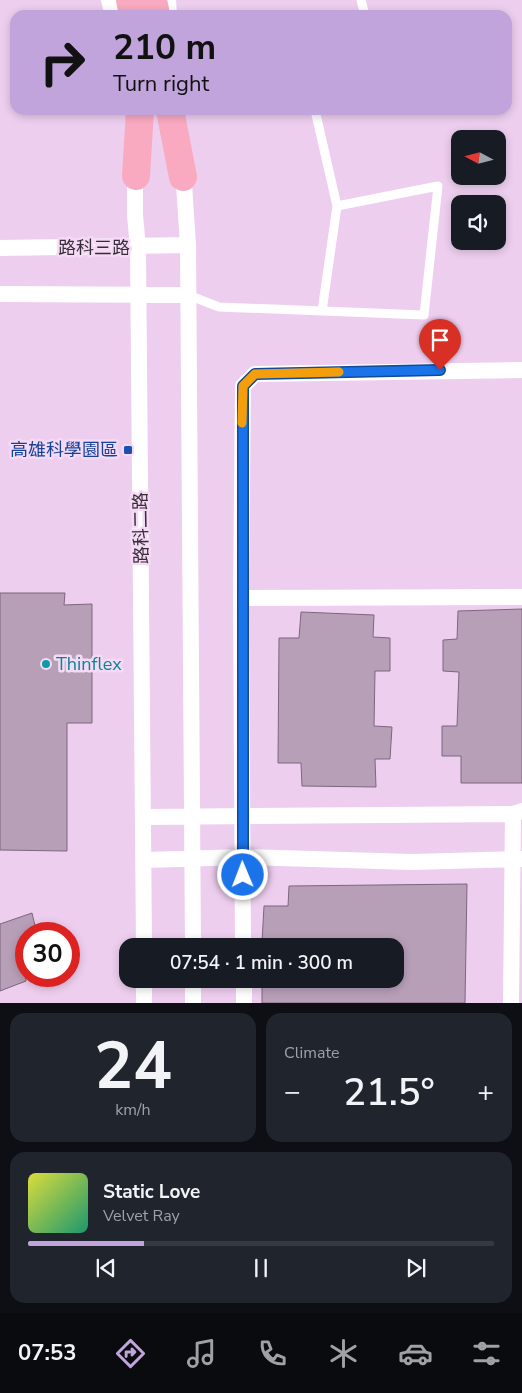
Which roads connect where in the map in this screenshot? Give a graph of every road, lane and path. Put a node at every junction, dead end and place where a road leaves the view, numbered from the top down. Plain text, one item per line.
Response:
1 (130, 115) edge
2 (140, 115) edge
3 (171, 115) edge
4 (178, 115) edge
5 (316, 115) edge
6 (136, 176) junction
7 (183, 177) junction
8 (337, 206) junction
9 (188, 245) junction
10 (0, 248) edge
11 (138, 248) junction
12 (0, 294) edge
13 (139, 295) junction
14 (188, 295) junction
15 (322, 311) junction
16 (522, 370) edge
17 (522, 597) edge
18 (241, 598) junction
19 (518, 812) edge
20 (242, 814) junction
21 (193, 815) junction
22 (144, 817) junction
23 (193, 858) junction
24 (243, 858) junction
25 (144, 860) junction
26 (517, 860) edge
27 (144, 938) edge
28 (193, 938) edge
29 (244, 938) edge
30 (144, 988) edge
31 (193, 988) edge
32 (244, 988) edge
33 (144, 1003) edge
34 (193, 1003) edge
35 (244, 1003) edge
36 (511, 1003) edge

1 - 6 street, 路科二路
2 - 6 highway
3 - 7 highway
4 - 7 street
5 - 8 lane
6 - 11 street, 路科二路
7 - 9 street
8 - 15 lane
8 - 15 lane
9 - 11 street, 路科三路
9 - 14 street
10 - 11 street, 路科三路
11 - 13 street, 路科二路
12 - 13 street
13 - 14 street
13 - 22 street, 路科二路
14 - 15 lane
14 - 21 street
16 - 18 street
17 - 18 street
18 - 20 street
19 - 20 street
19 - 26 street
20 - 21 street
20 - 24 street
21 - 22 street
21 - 23 street
22 - 25 street, 路科二路
23 - 24 street
23 - 25 street
23 - 28 street
24 - 26 street
24 - 29 street
25 - 27 street, 路科二路
26 - 36 street
30 - 33 street
31 - 34 street
32 - 35 street

